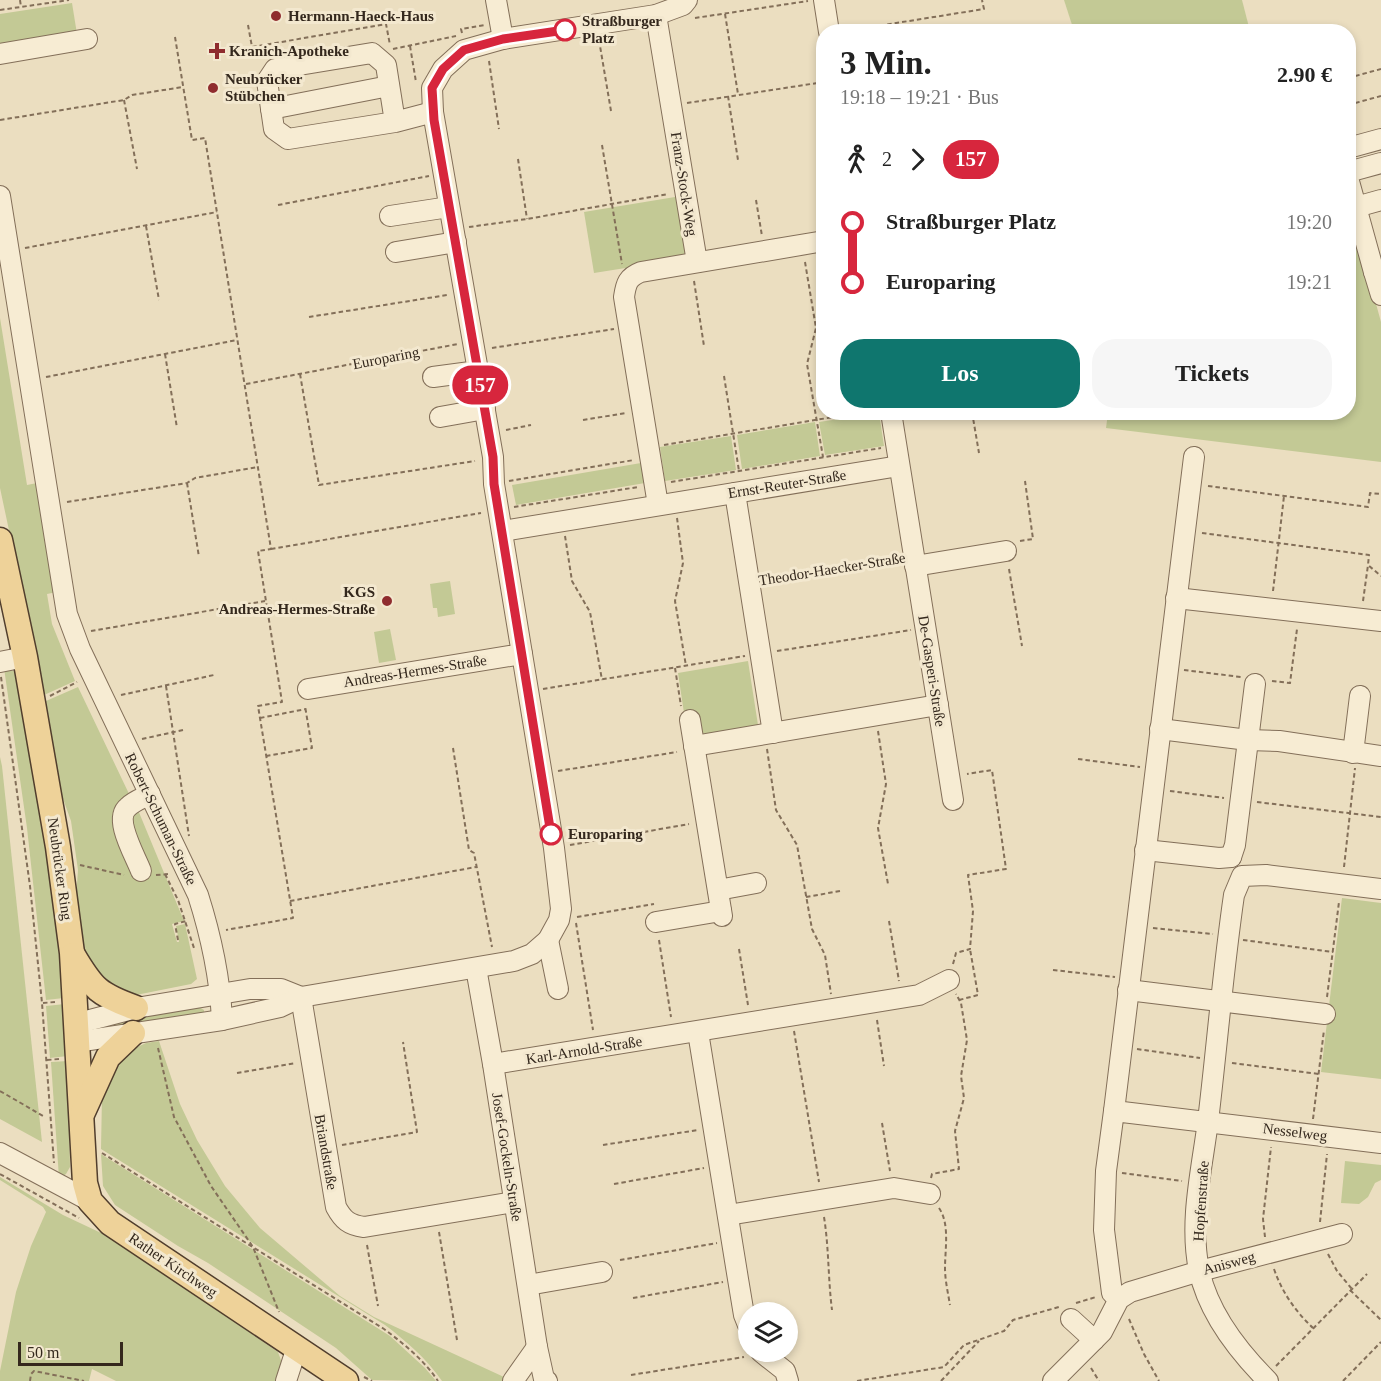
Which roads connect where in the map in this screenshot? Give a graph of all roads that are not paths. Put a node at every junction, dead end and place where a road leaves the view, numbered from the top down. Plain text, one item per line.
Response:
1 (496, 0) edge
2 (824, 0) edge
3 (685, 2) edge
4 (656, 15) junction
5 (828, 24) edge
6 (87, 39) dead end
7 (495, 41) junction
8 (0, 54) edge
9 (389, 86) junction
10 (271, 109) junction
11 (427, 113) junction
12 (395, 122) junction
13 (1381, 139) edge
14 (1356, 146) edge
15 (1381, 163) edge
16 (1356, 170) edge
17 (0, 196) edge
18 (1381, 200) edge
19 (449, 207) junction
20 (1356, 207) joint
21 (390, 216) dead end
22 (454, 236) junction
23 (1373, 238) edge
24 (816, 242) edge
25 (396, 252) dead end
26 (694, 262) junction
27 (1378, 271) edge
28 (1381, 295) edge
29 (478, 370) junction
30 (433, 378) dead end
31 (485, 409) junction
32 (440, 417) dead end
33 (892, 420) edge
34 (1194, 457) dead end
35 (899, 466) junction
36 (735, 493) junction
37 (666, 504) junction
38 (502, 531) junction
39 (0, 540) edge
40 (1006, 551) road end
41 (914, 561) junction
42 (1176, 598) junction
43 (1381, 621) edge
44 (522, 654) junction
45 (25, 657) junction
46 (0, 662) edge
47 (1255, 681) road end
48 (308, 689) dead end
49 (1360, 696) dead end
50 (938, 705) junction
51 (690, 720) road end
52 (1160, 729) junction
53 (769, 734) junction
54 (1248, 740) junction
55 (695, 748) junction
56 (1355, 753) junction
57 (1381, 756) edge
58 (150, 794) junction
59 (953, 800) dead end
60 (1145, 850) junction
61 (1231, 857) junction
62 (141, 871) dead end
63 (1242, 876) junction
64 (756, 883) dead end
65 (1381, 889) edge
66 (718, 890) junction
67 (656, 922) road end
68 (549, 940) junction
69 (72, 953) junction
70 (486, 966) junction
71 (949, 980) road end
72 (1129, 985) junction
73 (558, 989) dead end
74 (221, 994) junction
75 (301, 997) junction
76 (1221, 1001) junction
77 (136, 1008) junction
78 (1325, 1014) dead end
79 (222, 1020) junction
80 (698, 1032) junction
81 (76, 1033) junction
82 (133, 1033) junction
83 (493, 1064) junction
84 (1114, 1111) junction
85 (82, 1114) junction
86 (1208, 1121) junction
87 (1381, 1143) edge
88 (0, 1152) edge
89 (930, 1194) road end
90 (514, 1202) junction
91 (81, 1207) junction
92 (728, 1215) junction
93 (1332, 1236) road end
94 (1200, 1271) junction
95 (602, 1272) dead end
96 (528, 1285) junction
97 (1115, 1296) junction
98 (742, 1302) edge
99 (1066, 1310) road end
100 (1094, 1340) junction
101 (290, 1343) junction
102 (537, 1347) junction
103 (773, 1362) edge
104 (1266, 1380) edge
105 (286, 1381) edge
106 (346, 1381) edge
107 (513, 1381) edge
108 (547, 1381) edge
109 (788, 1381) edge
110 (1053, 1381) edge

1 - 7 street
2 - 5 street
3 - 4 street
4 - 7 street
4 - 26 street, Franz-Stock-Weg
6 - 8 street
7 - 11 street
9 - 10 street
9 - 10 street
9 - 12 street
10 - 12 street
11 - 12 street
11 - 19 street
13 - 14 street
15 - 16 street
17 - 58 street, Robert-Schuman-Straße
18 - 20 street
19 - 21 street
19 - 22 street
20 - 23 street
22 - 25 street
22 - 29 street
23 - 27 street
24 - 26 street
26 - 37 street
27 - 28 street
29 - 30 street
29 - 31 street
31 - 32 street
31 - 38 street
33 - 35 street, De-Gasperi-Straße
34 - 42 street
35 - 36 street, Ernst-Reuter-Straße
35 - 41 street, De-Gasperi-Straße
36 - 37 street, Ernst-Reuter-Straße
36 - 53 street, Theodor-Haecker-Straße
37 - 38 street, Ernst-Reuter-Straße
38 - 44 street
39 - 45 main road, Neubrücker Ring
40 - 41 street
41 - 50 street, De-Gasperi-Straße
42 - 43 street
42 - 52 street
44 - 48 street, Andreas-Hermes-Straße
44 - 68 street
45 - 46 street
45 - 69 main road, Neubrücker Ring
47 - 54 street
49 - 56 street
50 - 53 street
50 - 59 street, De-Gasperi-Straße
51 - 55 street
52 - 54 street
52 - 60 street
53 - 55 street
54 - 56 street
54 - 61 street
55 - 66 street
56 - 57 street
58 - 62 street
58 - 74 street, Robert-Schuman-Straße
60 - 61 street
60 - 72 street
61 - 63 street
63 - 65 street
63 - 76 street, Hopfenstraße
64 - 66 street
66 - 67 street
68 - 70 street
68 - 73 street
69 - 77 main road
69 - 81 main road, Neubrücker Ring
70 - 75 street
70 - 83 street, Josef-Gockeln-Straße
71 - 80 street, Karl-Arnold-Straße
72 - 76 street
72 - 84 street
74 - 75 street
74 - 77 street
74 - 79 street
75 - 79 street
75 - 90 street, Briandstraße
76 - 78 street
76 - 86 street, Hopfenstraße
77 - 81 street
79 - 82 street
80 - 83 street, Karl-Arnold-Straße
80 - 92 street
81 - 82 street
81 - 85 main road, Neubrücker Ring
82 - 85 main road
83 - 90 street, Josef-Gockeln-Straße
84 - 86 street, Nesselweg
84 - 97 street
85 - 91 main road, Neubrücker Ring
86 - 87 street, Nesselweg
86 - 94 street, Hopfenstraße
88 - 91 street, Rather Kirchweg
89 - 92 street
90 - 96 street, Josef-Gockeln-Straße
91 - 101 main road, Rather Kirchweg
92 - 98 street
93 - 94 street, Anisweg
94 - 97 street, Anisweg
94 - 104 street, Hopfenstraße
95 - 96 street
96 - 102 street, Josef-Gockeln-Straße
97 - 100 street
99 - 100 street
100 - 110 street
101 - 105 street
101 - 106 main road, Rather Kirchweg
102 - 107 street
102 - 108 street, Josef-Gockeln-Straße
103 - 109 street

